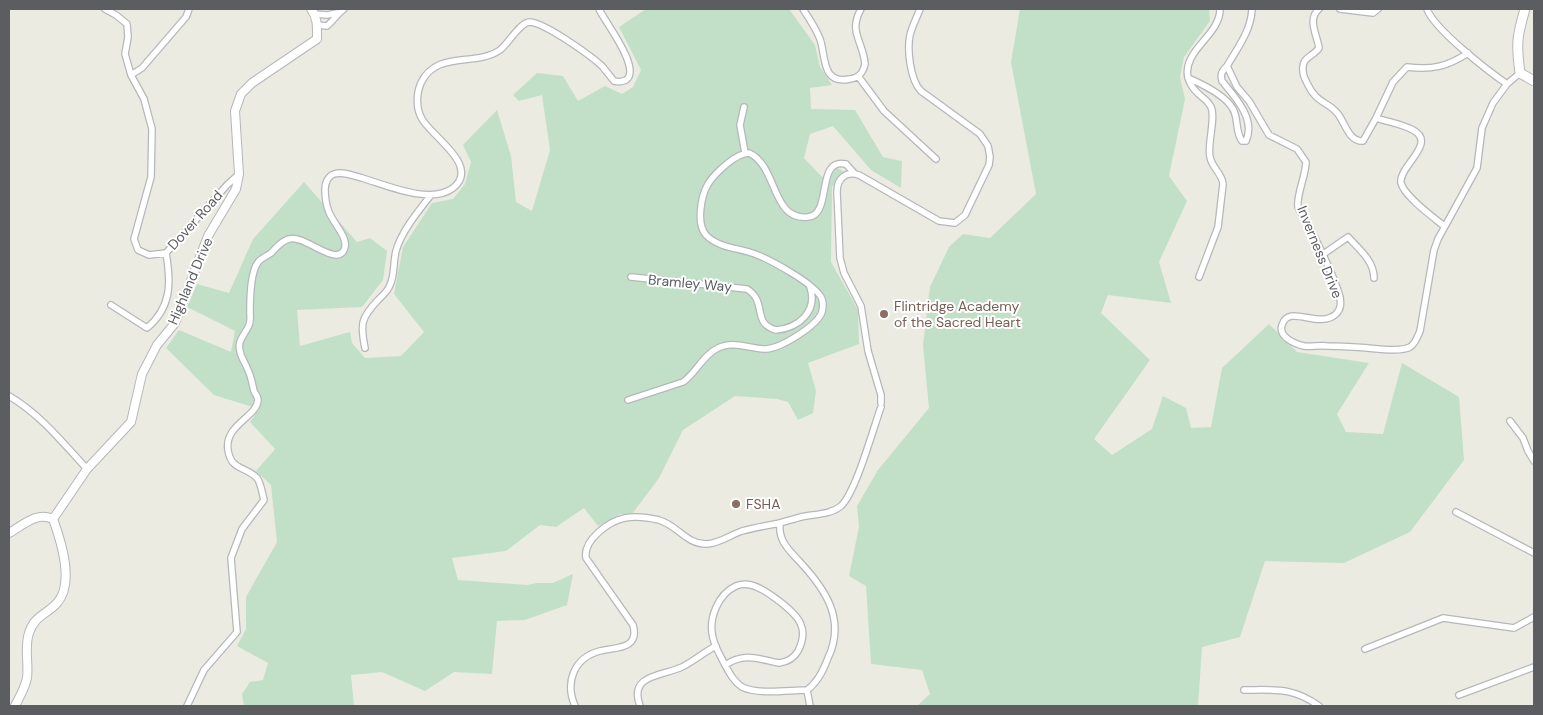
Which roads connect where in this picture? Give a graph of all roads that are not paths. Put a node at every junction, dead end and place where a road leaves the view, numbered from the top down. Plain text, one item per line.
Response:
1 (105, 9) edge
2 (189, 9) edge
3 (344, 9) edge
4 (599, 9) edge
5 (803, 9) edge
6 (861, 9) edge
7 (920, 9) edge
8 (1220, 9) edge
9 (1252, 9) edge
10 (1319, 9) edge
11 (1340, 9) edge
12 (1378, 9) edge
13 (1427, 9) edge
14 (1525, 9) edge
15 (313, 11) edge
16 (337, 13) junction
17 (317, 25) junction
18 (1468, 53) junction
19 (1227, 66) junction
20 (1520, 73) junction
21 (131, 76) junction
22 (858, 76) junction
23 (1188, 78) junction
24 (1534, 81) edge
25 (1507, 84) junction
26 (744, 106) dead end
27 (1378, 118) junction
28 (745, 153) junction
29 (936, 160) dead end
30 (239, 174) junction
31 (854, 174) junction
32 (431, 195) junction
33 (1444, 226) junction
34 (166, 253) junction
35 (1322, 255) junction
36 (631, 277) dead end
37 (1199, 277) dead end
38 (1374, 278) dead end
39 (809, 285) junction
40 (111, 306) dead end
41 (365, 348) dead end
42 (9, 396) edge
43 (628, 400) dead end
44 (1510, 421) dead end
45 (1534, 461) edge
46 (87, 469) junction
47 (1456, 512) dead end
48 (53, 519) junction
49 (780, 523) junction
50 (9, 532) edge
51 (1534, 553) edge
52 (1534, 617) edge
53 (716, 646) junction
54 (1365, 649) dead end
55 (725, 665) junction
56 (1534, 667) edge
57 (807, 690) junction
58 (1244, 690) dead end
59 (1459, 695) dead end
60 (15, 706) edge
61 (186, 706) edge
62 (575, 706) edge
63 (640, 706) edge
64 (810, 706) edge
65 (1319, 706) edge

1 - 21 street, Dover Road
2 - 21 street
3 - 16 street
4 - 32 street
5 - 22 street
6 - 22 street
7 - 31 street
8 - 23 street
9 - 19 street
10 - 27 street
11 - 12 street
13 - 18 street
14 - 20 main road
15 - 16 street
15 - 17 street
16 - 17 street
17 - 30 street, Highland Drive
18 - 25 street
18 - 27 street
19 - 23 street
19 - 35 street, Inverness Drive
20 - 24 main road
20 - 25 street, Inverness Drive
21 - 34 street, Dover Road
22 - 29 street
23 - 37 street
25 - 33 street, Inverness Drive
26 - 28 street
27 - 33 street
28 - 31 street
28 - 39 street
30 - 34 street, Dover Road
30 - 46 street, Highland Drive
31 - 49 street
32 - 41 street
32 - 61 street
33 - 35 street, Inverness Drive
34 - 40 street
35 - 38 street
36 - 39 street, Bramley Way
39 - 43 street
42 - 46 street
44 - 45 street
46 - 48 street, Highland Drive
47 - 51 street
48 - 50 street
48 - 60 street
49 - 57 street
49 - 62 street
52 - 54 street
53 - 55 street
53 - 55 street
53 - 63 street
55 - 57 street
56 - 59 street
57 - 64 street
58 - 65 street

